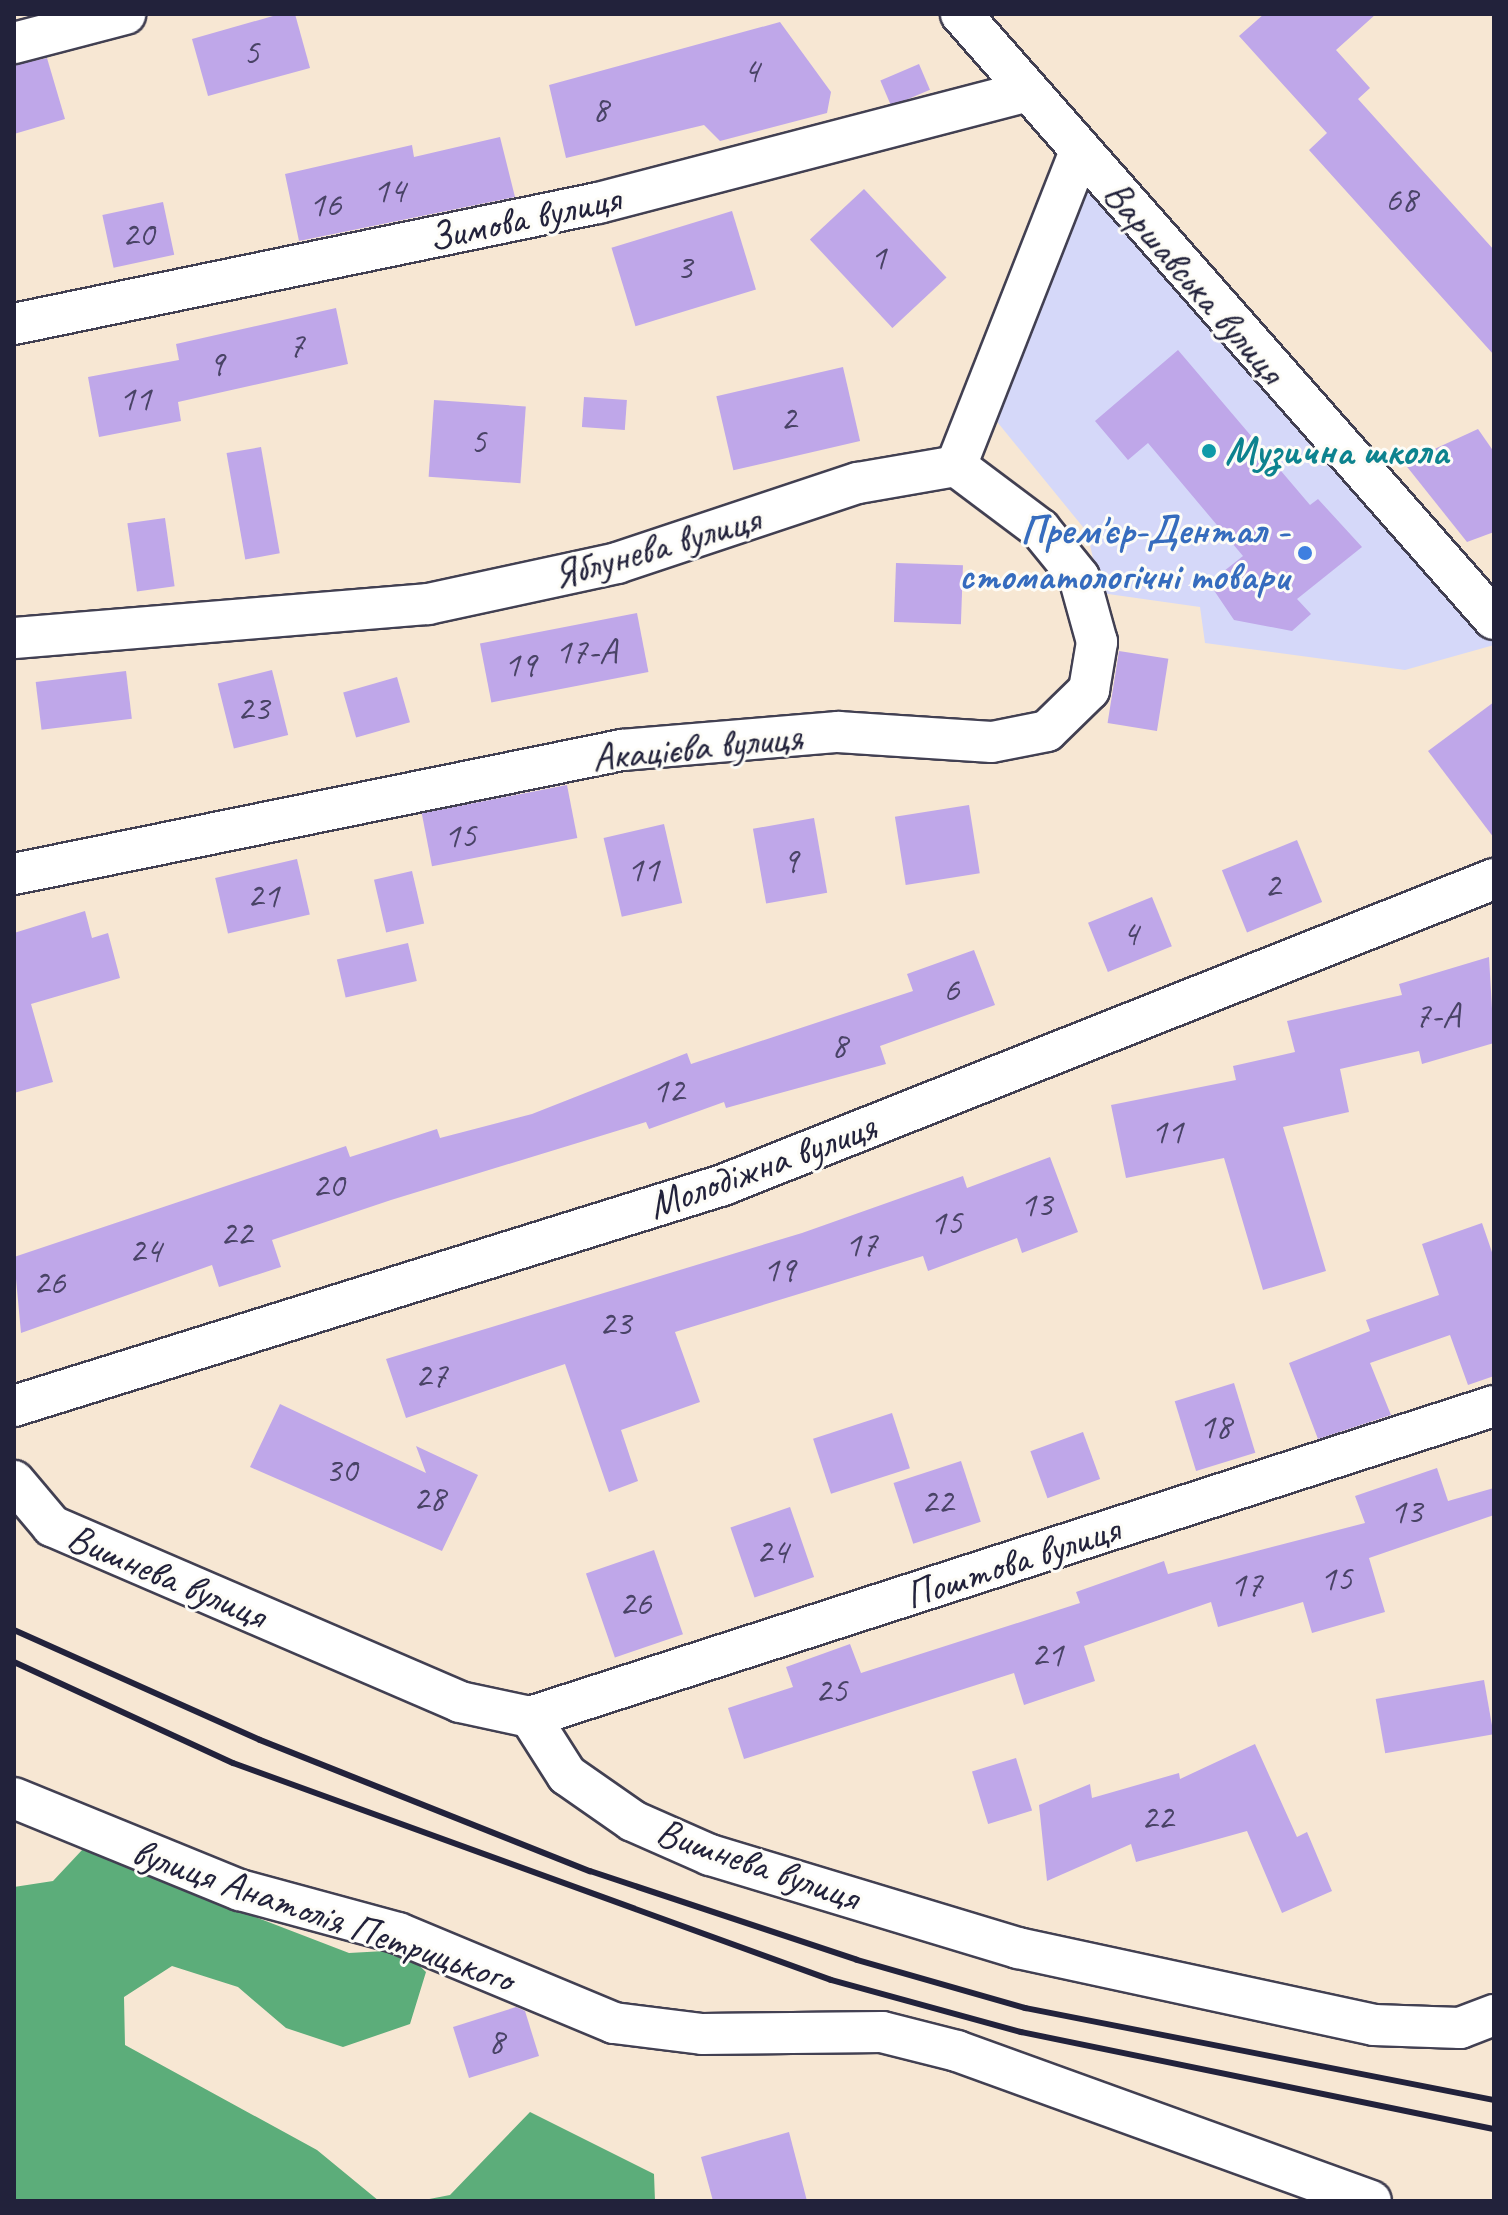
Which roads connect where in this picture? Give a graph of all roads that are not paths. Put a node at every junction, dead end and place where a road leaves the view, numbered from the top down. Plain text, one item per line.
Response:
1 (125, 14) edge
2 (961, 14) edge
3 (14, 43) edge
4 (1028, 91) junction
5 (1080, 151) junction
6 (14, 324) edge
7 (956, 466) junction
8 (1494, 619) edge
9 (14, 638) edge
10 (14, 874) edge
11 (1494, 879) edge
12 (14, 1406) edge
13 (1494, 1406) edge
14 (14, 1481) edge
15 (530, 1717) junction
16 (14, 1798) edge
17 (1494, 2015) edge
18 (1371, 2201) edge

1 - 3 street
2 - 4 street, Варшавська вулиця
4 - 5 street, Варшавська вулиця
4 - 6 street, Зимова вулиця
5 - 7 street
5 - 8 street, Варшавська вулиця
7 - 9 street, Яблунева вулиця
7 - 10 street, Акацієва вулиця
11 - 12 street, Молодіжна вулиця
13 - 15 street, Поштова вулиця
14 - 15 street, Вишнева вулиця
15 - 17 street, Вишнева вулиця
16 - 18 street, вулиця Анатолія Петрицького

